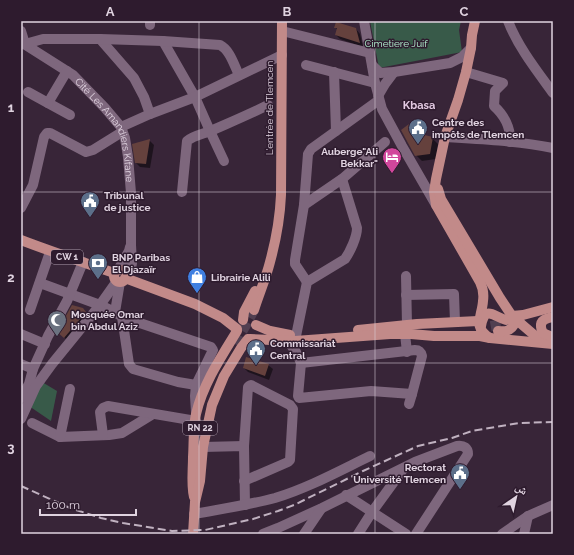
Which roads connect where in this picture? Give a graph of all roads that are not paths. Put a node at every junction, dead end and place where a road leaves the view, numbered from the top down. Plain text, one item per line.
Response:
1 (364, 21) edge
2 (472, 21) edge
3 (475, 21) edge
4 (508, 23) edge
5 (282, 26) edge
6 (21, 31) edge
7 (472, 35) junction
8 (100, 39) junction
9 (164, 41) junction
10 (23, 43) edge
11 (471, 48) junction
12 (370, 53) junction
13 (282, 55) junction
14 (306, 65) dead end
15 (372, 66) junction
16 (67, 71) junction
17 (334, 72) junction
18 (394, 72) junction
19 (466, 72) junction
20 (239, 75) junction
21 (375, 83) junction
22 (28, 92) dead end
23 (553, 93) edge
24 (195, 96) junction
25 (379, 98) junction
26 (48, 103) junction
27 (268, 105) dead end
28 (150, 114) junction
29 (70, 115) dead end
30 (122, 130) junction
31 (210, 131) junction
32 (336, 131) junction
33 (445, 137) junction
34 (385, 142) dead end
35 (510, 142) junction
36 (553, 148) edge
37 (224, 161) dead end
38 (342, 179) junction
39 (436, 179) junction
40 (182, 192) dead end
41 (281, 195) junction
42 (304, 205) junction
43 (436, 205) junction
44 (21, 208) edge
45 (21, 240) edge
46 (50, 252) junction
47 (83, 262) junction
48 (406, 276) dead end
49 (120, 277) junction
50 (308, 282) junction
51 (40, 283) junction
52 (70, 294) junction
53 (406, 295) junction
54 (100, 305) junction
55 (553, 307) edge
56 (30, 310) dead end
57 (254, 310) tunnel mouth
58 (553, 312) edge
59 (118, 315) junction
60 (553, 317) edge
61 (509, 318) junction
62 (525, 320) tunnel mouth
63 (455, 322) junction
64 (255, 324) junction
65 (239, 325) junction
66 (478, 326) junction
67 (408, 330) junction
68 (21, 334) edge
69 (494, 335) junction
70 (295, 338) junction
71 (249, 339) junction
72 (551, 341) edge
73 (45, 344) junction
74 (235, 344) tunnel mouth
75 (407, 352) junction
76 (21, 364) edge
77 (301, 364) junction
78 (34, 369) junction
79 (213, 370) junction
80 (196, 385) junction
81 (70, 389) dead end
82 (21, 398) edge
83 (153, 414) junction
84 (196, 418) junction
85 (21, 419) edge
86 (32, 423) dead end
87 (103, 435) junction
88 (60, 437) junction
89 (244, 446) junction
90 (203, 447) junction
91 (370, 456) dead end
92 (406, 466) junction
93 (244, 481) junction
94 (346, 496) junction
95 (195, 502) junction
96 (245, 505) junction
97 (553, 505) edge
98 (322, 508) junction
99 (372, 512) junction
100 (194, 515) junction
101 (528, 516) junction
102 (282, 531) edge
103 (193, 534) edge
104 (262, 534) edge
105 (304, 534) edge
106 (358, 534) edge
107 (406, 534) edge
108 (416, 534) edge
109 (502, 534) edge
110 (524, 534) edge

1 - 12 street
2 - 7 main road
3 - 7 main road
4 - 23 street
5 - 12 street
5 - 13 main road, L'entrée de Tlemcen
6 - 10 street
7 - 11 main road
8 - 9 street
8 - 10 street
8 - 28 street
9 - 20 street
9 - 24 street
10 - 16 street, Cité Les Amandiers Kifane
11 - 18 street
11 - 19 main road
12 - 15 street
13 - 20 street
13 - 41 main road, L'entrée de Tlemcen
14 - 17 street
15 - 18 street
15 - 21 street
16 - 26 street
16 - 30 street, Cité Les Amandiers Kifane
17 - 21 street
17 - 32 street
18 - 25 street
19 - 33 main road
19 - 35 street
20 - 24 street
21 - 25 street
22 - 26 street
24 - 28 street
24 - 31 street
25 - 32 street
25 - 43 street
26 - 29 street
27 - 31 street
28 - 30 street
30 - 44 street
30 - 49 street, Cité Les Amandiers Kifane
31 - 37 street
31 - 40 street
32 - 42 street
33 - 35 street
33 - 39 main road
34 - 38 street
35 - 36 street
38 - 42 street
38 - 50 street
39 - 43 main road
39 - 61 main road
41 - 57 main road, L'entrée de Tlemcen
41 - 64 main road, L'entrée de Tlemcen
41 - 65 main road, L'entrée de Tlemcen
42 - 50 street
43 - 66 main road
45 - 46 main road, CW 1
46 - 47 main road, CW 1
46 - 51 street
47 - 49 main road, CW 1
47 - 52 street
48 - 53 street
49 - 54 street
49 - 59 street
49 - 65 main road, CW 1
50 - 70 street
51 - 52 street
51 - 56 street
52 - 54 street
52 - 73 street
53 - 63 street
53 - 67 street
54 - 59 street
54 - 85 street
55 - 61 main road
58 - 62 main road
59 - 80 street
59 - 80 street
60 - 72 main road
61 - 66 main road
61 - 69 main road
61 - 72 main road
63 - 66 main road
63 - 67 main road
64 - 65 main road
64 - 70 main road
64 - 71 main road
65 - 71 main road
65 - 79 main road, L'entrée de Tlemcen
66 - 67 main road
66 - 69 main road
67 - 69 main road
67 - 70 main road
67 - 75 street
68 - 73 street
69 - 72 main road
70 - 71 main road
70 - 77 street
71 - 90 main road, L'entrée de Tlemcen
73 - 78 street
74 - 95 main road, RN 22
75 - 77 street
75 - 77 street
76 - 78 street
78 - 82 street
79 - 80 street
79 - 84 main road, L'entrée de Tlemcen
80 - 84 street
81 - 88 street
83 - 84 street
83 - 87 street
83 - 87 street
84 - 95 main road, L'entrée de Tlemcen
86 - 88 street
87 - 88 street
89 - 90 street
89 - 93 street
89 - 93 street
90 - 95 main road, L'entrée de Tlemcen
91 - 96 street
92 - 94 street
92 - 99 street
92 - 108 street
93 - 96 street
94 - 98 street
94 - 99 street
95 - 100 main road, L'entrée de Tlemcen / RN 22
96 - 100 street
97 - 101 street
98 - 102 street
98 - 105 street
99 - 106 street
99 - 107 street
100 - 103 main road, L'entrée de Tlemcen / RN 22
101 - 109 street
101 - 110 street
102 - 104 street

